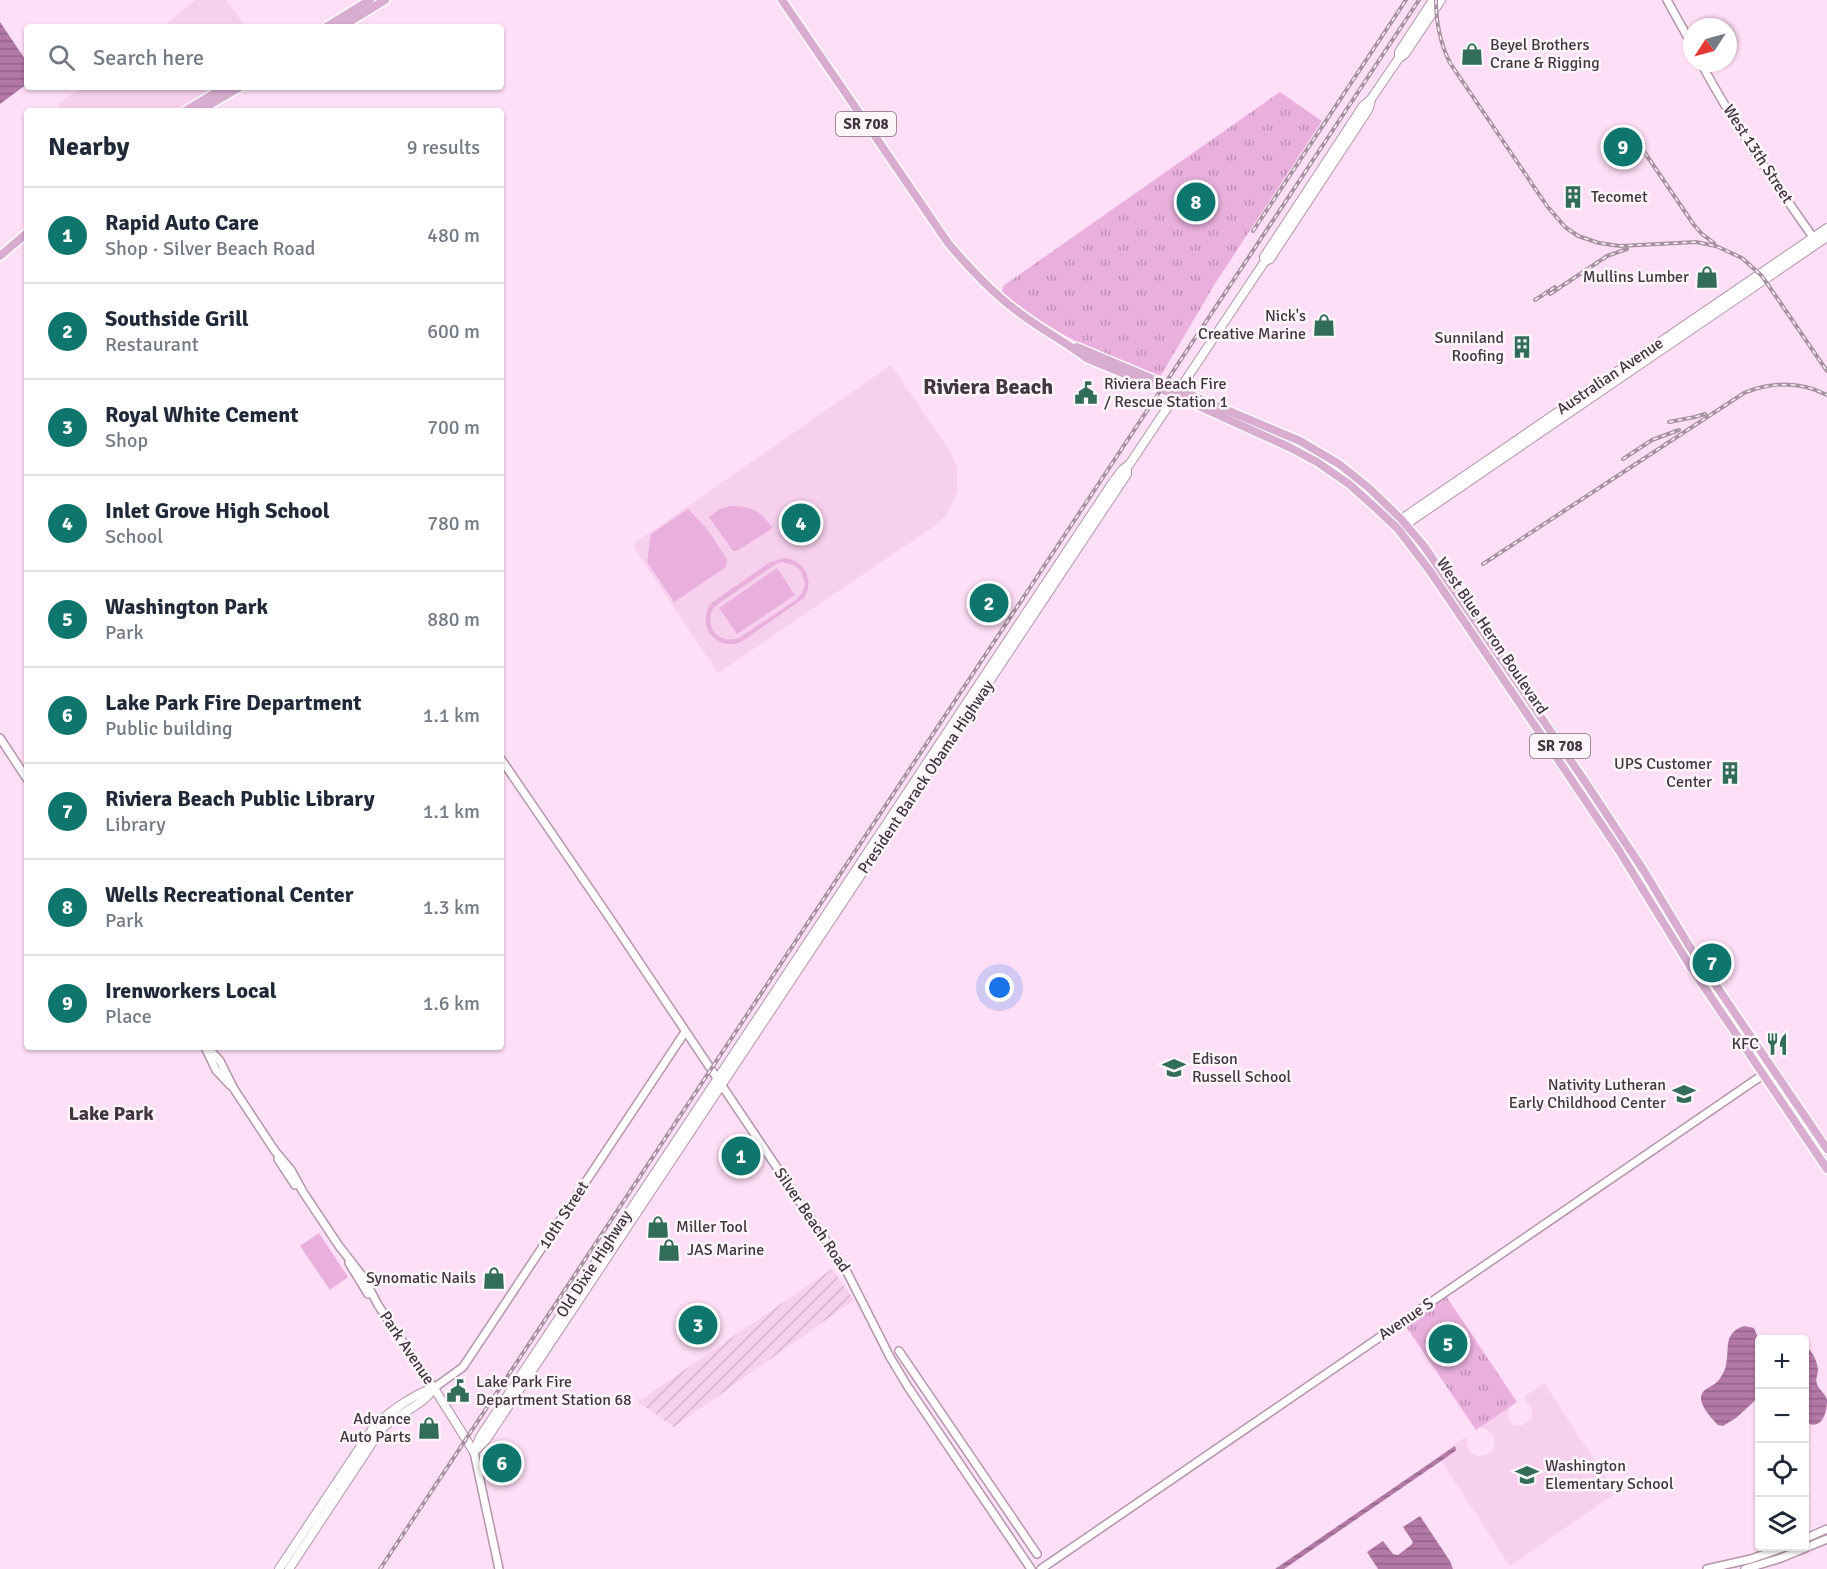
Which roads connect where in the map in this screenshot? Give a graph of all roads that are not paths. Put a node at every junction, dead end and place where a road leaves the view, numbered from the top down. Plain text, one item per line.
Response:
1 (370, 0) edge
2 (385, 0) edge
3 (782, 0) edge
4 (1433, 0) edge
5 (1441, 0) edge
6 (1666, 0) edge
7 (331, 24) edge
8 (346, 24) edge
9 (1683, 29) edge
10 (1399, 58) junction
11 (1706, 72) edge
12 (220, 90) edge
13 (235, 90) edge
14 (209, 96) junction
15 (190, 108) edge
16 (199, 108) edge
17 (204, 108) edge
18 (1827, 228) edge
19 (24, 236) edge
20 (1827, 237) edge
21 (1815, 240) junction
22 (0, 256) edge
23 (1177, 393) junction
24 (1404, 521) junction
25 (1395, 527) junction
26 (0, 738) edge
27 (1550, 749) junction
28 (504, 763) edge
29 (24, 774) edge
30 (1586, 783) junction
31 (1581, 794) junction
32 (1619, 833) junction
33 (685, 1032) junction
34 (207, 1050) edge
35 (1771, 1068) junction
36 (1763, 1074) junction
37 (719, 1082) junction
38 (1827, 1149) edge
39 (1827, 1169) edge
40 (900, 1351) dead end
41 (434, 1388) junction
42 (474, 1452) junction
43 (1827, 1529) edge
44 (1809, 1537) edge
45 (1827, 1539) edge
46 (1774, 1551) edge
47 (1036, 1554) dead end
48 (279, 1569) edge
49 (289, 1569) edge
50 (499, 1569) edge
51 (1031, 1569) edge
52 (1041, 1569) edge
53 (1707, 1569) edge
54 (1745, 1569) edge

1 - 7 main road
2 - 8 main road
3 - 23 main road, West Blue Heron Boulevard / SR 708
4 - 10 main road, President Barack Obama Highway
5 - 10 main road, President Barack Obama Highway
6 - 9 street
10 - 23 main road, President Barack Obama Highway
11 - 21 street, West 13th Street
12 - 14 main road
13 - 17 main road
14 - 15 main road
14 - 16 main road
18 - 21 main road, Australian Avenue
19 - 22 main road
20 - 21 main road, Australian Avenue
21 - 24 main road, Australian Avenue
23 - 24 main road, West Blue Heron Boulevard / SR 708
23 - 25 main road, West Blue Heron Boulevard / SR 708
23 - 37 main road, President Barack Obama Highway
24 - 25 main road, Australian Avenue
24 - 30 main road, West Blue Heron Boulevard / SR 708
25 - 27 main road, West Blue Heron Boulevard / SR 708
26 - 29 street
27 - 30 main road
27 - 31 main road, West Blue Heron Boulevard / SR 708
28 - 33 street, Silver Beach Road
30 - 32 main road, West Blue Heron Boulevard / SR 708
31 - 32 main road
31 - 36 main road, West Blue Heron Boulevard / SR 708
32 - 35 main road, West Blue Heron Boulevard / SR 708
33 - 37 street, Silver Beach Road
33 - 41 street, 10th Street
34 - 41 street, Park Avenue
35 - 36 street, Avenue S
35 - 38 main road, West Blue Heron Boulevard / SR 708
36 - 39 main road, West Blue Heron Boulevard / SR 708
36 - 52 street, Avenue S
37 - 42 main road, Old Dixie Highway
37 - 51 street, Silver Beach Road
40 - 47 street
41 - 42 main road, Park Avenue
41 - 48 main road, 10th Street
41 - 49 main road, 10th Street
42 - 50 street
43 - 44 street
45 - 54 street
46 - 53 street

